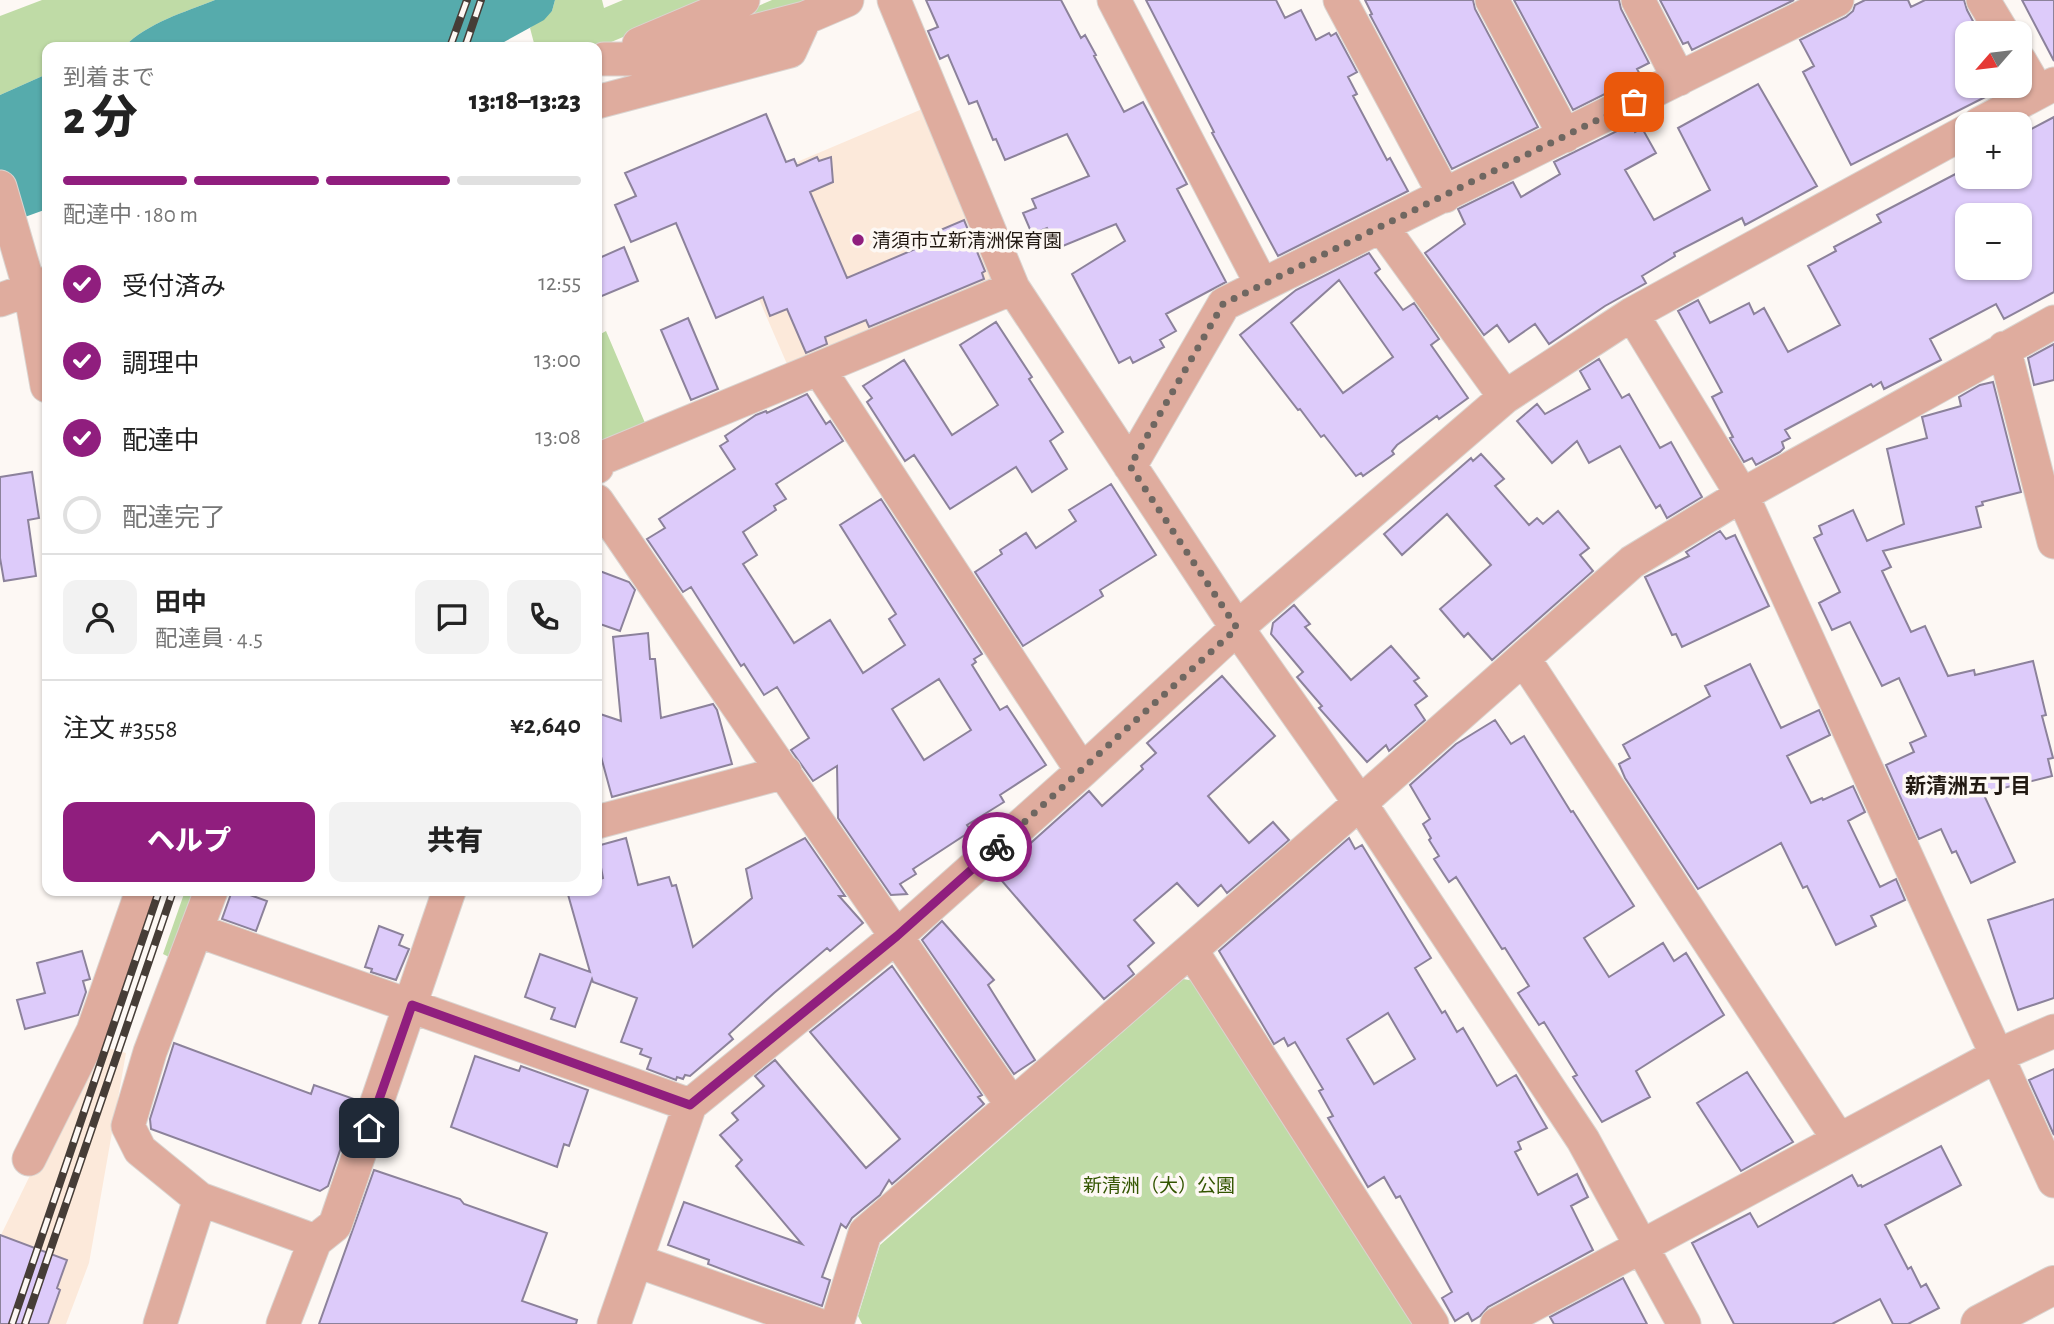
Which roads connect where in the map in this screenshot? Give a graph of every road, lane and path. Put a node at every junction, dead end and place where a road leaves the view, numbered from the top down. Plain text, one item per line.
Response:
1 (744, 0) edge
2 (847, 0) edge
3 (894, 0) edge
4 (1114, 0) edge
5 (1340, 0) edge
6 (1492, 0) edge
7 (1638, 0) edge
8 (1837, 0) edge
9 (1983, 0) edge
10 (1800, 8) edge
11 (805, 18) junction
12 (1996, 21) edge
13 (602, 59) edge
14 (602, 60) edge
15 (2032, 73) edge
16 (1679, 79) junction
17 (2046, 88) edge
18 (602, 101) edge
19 (2001, 112) edge
20 (1565, 136) junction
21 (1955, 138) edge
22 (0, 187) edge
23 (1445, 196) junction
24 (1382, 227) junction
25 (1262, 285) junction
26 (25, 286) edge
27 (1013, 289) junction
28 (1632, 314) junction
29 (2054, 322) edge
30 (2004, 348) junction
31 (42, 363) edge
32 (819, 369) junction
33 (1504, 397) junction
34 (602, 458) edge
35 (1130, 466) junction
36 (1742, 495) junction
37 (602, 508) edge
38 (2054, 542) edge
39 (1237, 628) junction
40 (1524, 659) junction
41 (1082, 771) junction
42 (785, 772) junction
43 (1360, 803) junction
44 (602, 821) edge
45 (138, 896) edge
46 (209, 896) edge
47 (447, 896) edge
48 (196, 930) junction
49 (897, 936) junction
50 (1191, 950) junction
51 (412, 1005) junction
52 (2054, 1031) edge
53 (1996, 1056) junction
54 (690, 1105) junction
55 (1012, 1105) junction
56 (1839, 1140) junction
57 (29, 1159) dead end
58 (2054, 1181) edge
59 (200, 1199) junction
60 (315, 1241) junction
61 (1642, 1245) junction
62 (637, 1261) junction
63 (2054, 1285) edge
64 (160, 1324) edge
65 (283, 1324) edge
66 (614, 1324) edge
67 (816, 1324) edge
68 (837, 1324) edge
69 (1433, 1324) edge
70 (1497, 1324) edge
71 (1684, 1324) edge
72 (1980, 1324) edge

1 - 13 street
2 - 11 street
3 - 27 street
4 - 25 street
5 - 23 street
6 - 20 street
7 - 16 street
8 - 10 street
9 - 12 street
10 - 16 street
11 - 14 street
11 - 18 street
15 - 17 street
16 - 20 street
17 - 19 street
20 - 23 street
21 - 28 street
22 - 26 street
23 - 24 street
24 - 25 street
24 - 33 street
25 - 35 street
26 - 31 street
27 - 32 street
27 - 35 street
28 - 33 street
28 - 36 street
29 - 30 street
30 - 36 street
30 - 38 street
32 - 34 street
32 - 41 street
33 - 39 street
35 - 39 street
36 - 40 street
36 - 53 street
37 - 42 street
39 - 41 street
39 - 43 street
40 - 43 street
40 - 56 street
41 - 49 street
42 - 44 street
42 - 49 street
43 - 50 street
43 - 61 street
45 - 57 street
46 - 48 street
47 - 51 street
48 - 51 street
48 - 59 street
49 - 54 street
49 - 55 street
50 - 55 street
50 - 69 street
51 - 54 street
51 - 60 street
52 - 53 street
53 - 56 street
53 - 58 street
54 - 62 street
55 - 68 street
56 - 61 street
59 - 60 street
59 - 64 street
60 - 65 street
61 - 70 street
61 - 71 street
62 - 66 street
62 - 67 street
63 - 72 street

